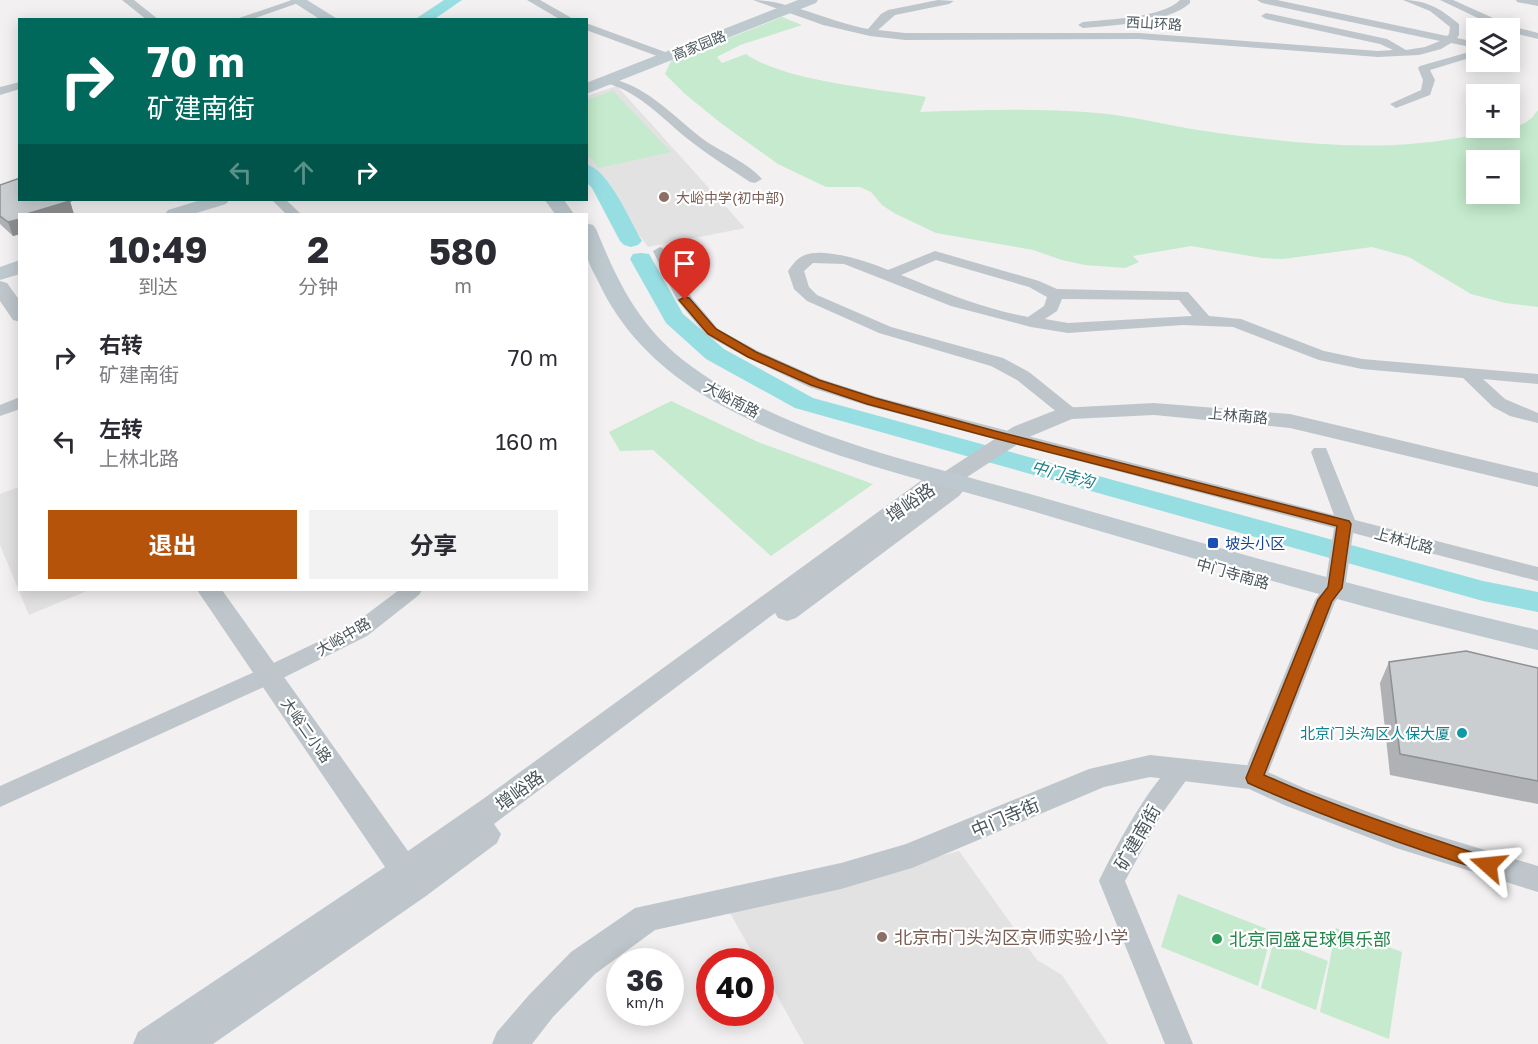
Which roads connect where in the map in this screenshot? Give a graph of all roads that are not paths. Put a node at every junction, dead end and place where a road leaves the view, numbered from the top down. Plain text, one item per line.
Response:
1 (126, 0) edge
2 (532, 0) edge
3 (758, 0) edge
4 (811, 0) edge
5 (1185, 0) edge
6 (1262, 0) edge
7 (1289, 0) edge
8 (1408, 0) edge
9 (1445, 0) edge
10 (1521, 0) edge
11 (950, 1) edge
12 (290, 2) edge
13 (1538, 3) edge
14 (787, 6) edge
15 (1266, 16) dead end
16 (151, 18) edge
17 (244, 18) edge
18 (307, 18) edge
19 (327, 18) edge
20 (566, 18) edge
21 (1484, 18) edge
22 (588, 27) edge
23 (1456, 32) junction
24 (1520, 32) edge
25 (870, 33) junction
26 (1028, 35) junction
27 (1466, 36) edge
28 (1538, 36) edge
29 (1466, 38) edge
30 (1520, 38) edge
31 (1520, 41) edge
32 (1538, 43) edge
33 (1406, 53) junction
34 (661, 54) junction
35 (1466, 56) edge
36 (610, 81) junction
37 (588, 82) edge
38 (18, 86) edge
39 (588, 88) edge
40 (0, 91) edge
41 (1396, 104) dead end
42 (755, 179) dead end
43 (196, 201) edge
44 (216, 201) edge
45 (280, 201) edge
46 (159, 213) edge
47 (178, 213) edge
48 (293, 213) edge
49 (588, 234) edge
50 (660, 251) dead end
51 (18, 267) edge
52 (0, 273) edge
53 (18, 274) edge
54 (588, 274) edge
55 (888, 275) junction
56 (0, 280) edge
57 (0, 287) edge
58 (1054, 294) junction
59 (18, 313) edge
60 (1204, 320) junction
61 (1031, 322) junction
62 (1469, 374) junction
63 (1538, 379) edge
64 (18, 403) edge
65 (0, 411) edge
66 (1070, 413) junction
67 (1538, 418) edge
68 (1004, 443) junction
69 (1320, 452) dead end
70 (950, 480) junction
71 (1538, 480) edge
72 (1344, 524) junction
73 (1538, 574) edge
74 (1333, 585) junction
75 (210, 591) edge
76 (411, 591) edge
77 (1538, 640) edge
78 (1538, 653) edge
79 (269, 675) junction
80 (1183, 768) junction
81 (1254, 778) junction
82 (0, 797) edge
83 (405, 871) junction
84 (1538, 879) edge
85 (151, 1044) edge
86 (184, 1044) edge
87 (510, 1044) edge
88 (1179, 1044) edge

1 - 16 street
2 - 20 street
3 - 14 street, 西山环路
4 - 14 main road, 高家园路
5 - 26 street
6 - 23 street
7 - 23 street
8 - 23 street
9 - 21 street
10 - 13 street
11 - 25 street
12 - 17 street
12 - 18 main road
12 - 19 main road
14 - 25 street, 西山环路
14 - 34 main road, 高家园路
14 - 36 main road, 高家园路
15 - 33 street
22 - 34 street
23 - 27 street
23 - 29 street
23 - 33 street, 西山环路
24 - 28 street
25 - 26 street, 西山环路
26 - 33 street, 西山环路
30 - 32 street
31 - 32 street
34 - 37 main road, 高家园路
35 - 41 street
36 - 39 main road, 高家园路
36 - 42 street
38 - 40 street
43 - 46 main road
44 - 47 main road
45 - 48 street
49 - 70 main road, 大峪南路
50 - 68 street, 上林北路
51 - 52 main road
53 - 56 main road
54 - 70 main road, 大峪南路
55 - 58 street
55 - 61 street
55 - 66 street
57 - 59 street
58 - 60 street
58 - 61 street
60 - 61 street
60 - 62 street
62 - 63 street
62 - 67 street
64 - 65 street
66 - 68 street, 上林南路
66 - 71 street, 上林南路
68 - 70 street, 上林南路
68 - 72 street, 上林北路
69 - 72 street
70 - 74 main road, 中门寺南路
70 - 83 street, 增峪路
70 - 86 street, 增峪路
72 - 73 street, 上林北路
72 - 74 street
74 - 77 main road, 中门寺南路
74 - 78 main road, 中门寺南路
74 - 81 street
75 - 79 street, 大峪二小路
76 - 79 street, 大峪中路
79 - 82 street, 大峪中路
79 - 83 street, 大峪二小路
80 - 81 street, 中门寺街
80 - 87 street, 中门寺街
80 - 88 street, 矿建南街
81 - 84 street, 中门寺街
83 - 85 street, 增峪路

